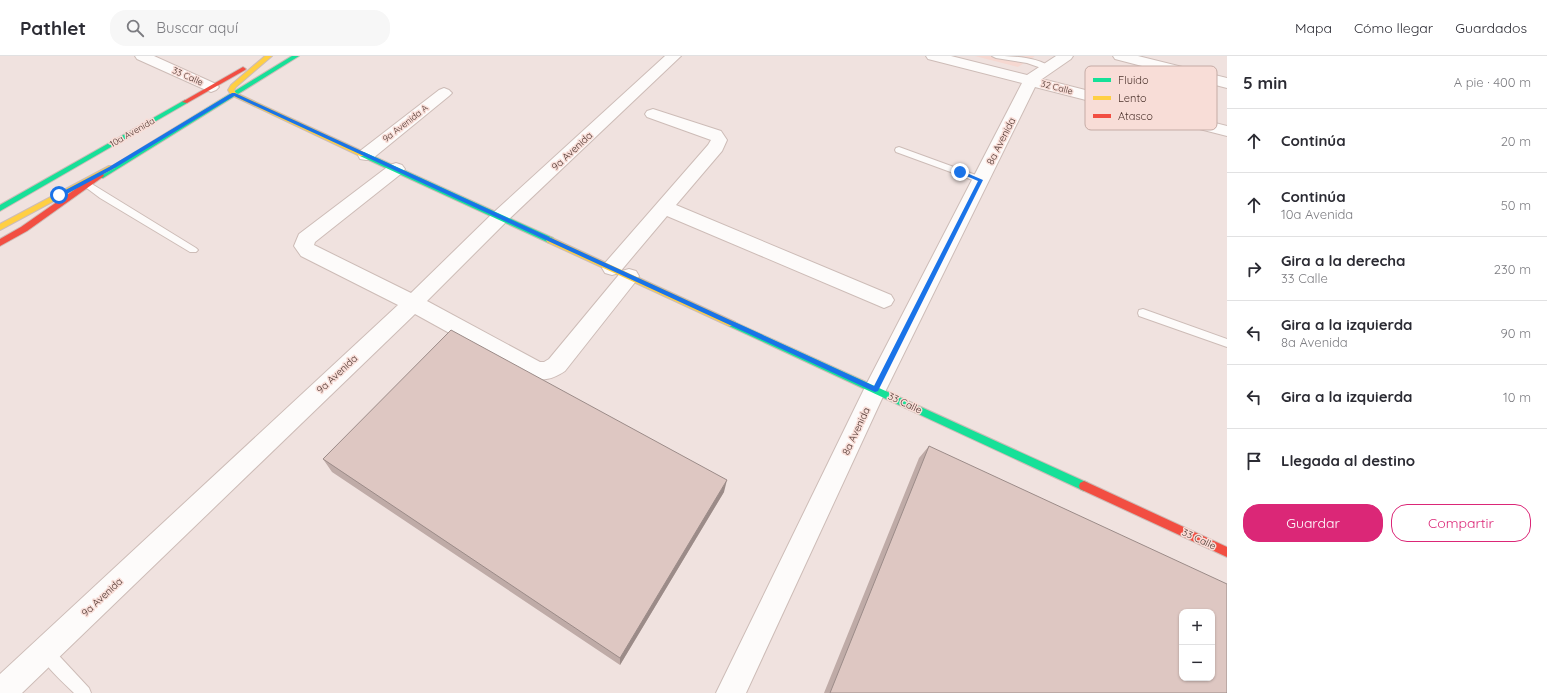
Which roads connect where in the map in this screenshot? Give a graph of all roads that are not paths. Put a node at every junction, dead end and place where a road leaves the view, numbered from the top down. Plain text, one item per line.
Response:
1 (142, 56) edge
2 (264, 56) edge
3 (269, 56) edge
4 (296, 56) edge
5 (674, 56) edge
6 (933, 56) edge
7 (996, 56) edge
8 (1066, 56) edge
9 (1120, 56) edge
10 (1160, 66) edge
11 (1039, 74) junction
12 (1217, 80) edge
13 (1227, 83) edge
14 (211, 87) junction
15 (1085, 88) edge
16 (444, 93) dead end
17 (234, 94) junction
18 (653, 114) dead end
19 (1217, 128) edge
20 (1227, 131) edge
21 (899, 150) dead end
22 (366, 155) junction
23 (111, 168) junction
24 (396, 168) junction
25 (981, 180) junction
26 (87, 184) junction
27 (0, 208) edge
28 (665, 208) junction
29 (500, 216) junction
30 (0, 227) edge
31 (0, 244) edge
32 (193, 250) dead end
33 (621, 272) junction
34 (884, 300) dead end
35 (413, 303) junction
36 (1142, 313) dead end
37 (1227, 343) edge
38 (875, 390) junction
39 (1227, 552) edge
40 (45, 651) junction
41 (1, 693) edge
42 (84, 693) edge
43 (731, 693) edge

1 - 14 street, 33 Calle
2 - 14 street, 10a Avenida
3 - 17 street
4 - 17 street, 10a Avenida
5 - 29 street, 9a Avenida
6 - 11 street, 32 Calle
7 - 11 lane
8 - 11 street
9 - 10 street
11 - 15 street, 32 Calle
11 - 25 street, 8a Avenida
12 - 13 street
14 - 27 street, 10a Avenida
16 - 22 street, 9a Avenida A
17 - 22 street, 33 Calle
17 - 23 street, 10a Avenida
18 - 28 street
19 - 20 street, 32 Calle
21 - 25 lane
22 - 24 street, 33 Calle
23 - 26 street, 10a Avenida
23 - 30 street
24 - 29 street, 33 Calle
24 - 35 street
25 - 38 street, 8a Avenida
26 - 31 street, 10a Avenida
26 - 32 lane
28 - 33 street
28 - 34 street
29 - 33 street, 33 Calle
29 - 35 street, 9a Avenida
33 - 35 street
33 - 38 street, 33 Calle
35 - 40 street, 9a Avenida
36 - 37 lane
38 - 39 street, 33 Calle
38 - 43 street, 8a Avenida
40 - 41 street, 9a Avenida
40 - 42 lane

